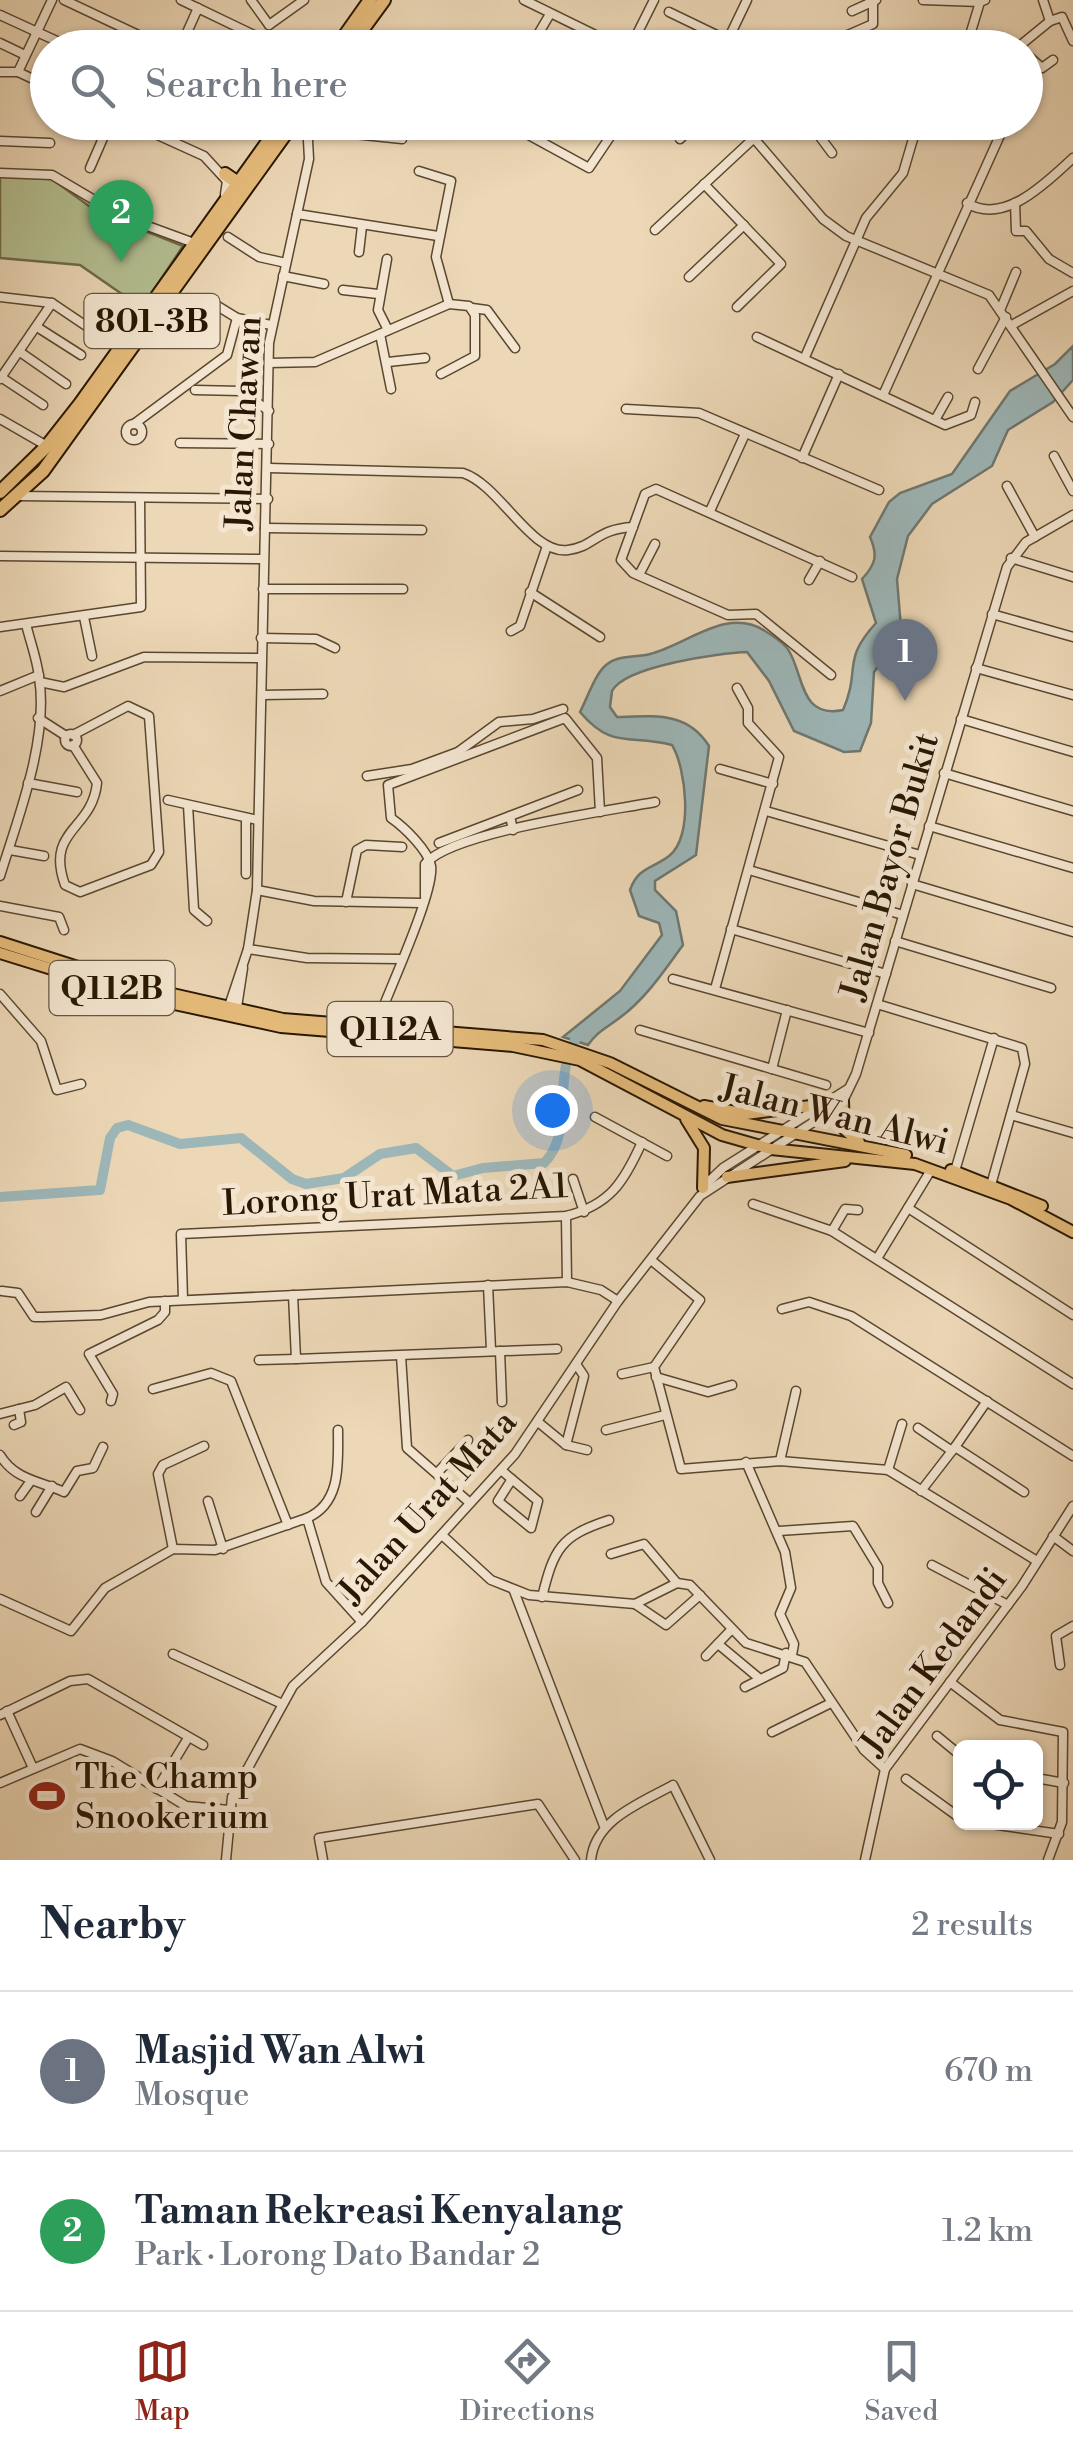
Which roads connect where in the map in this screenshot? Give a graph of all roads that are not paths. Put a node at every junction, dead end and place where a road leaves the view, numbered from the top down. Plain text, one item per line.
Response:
1 (52, 0) edge
2 (64, 0) edge
3 (181, 0) edge
4 (251, 0) edge
5 (304, 0) edge
6 (370, 0) edge
7 (384, 0) edge
8 (524, 0) edge
9 (747, 0) edge
10 (923, 0) edge
11 (1043, 0) edge
12 (650, 1) edge
13 (874, 1) edge
14 (982, 1) edge
15 (198, 8) junction
16 (852, 11) dead end
17 (670, 12) dead end
18 (550, 14) junction
19 (0, 15) edge
20 (1050, 21) junction
21 (269, 25) junction
22 (988, 27) dead end
23 (973, 29) joint
24 (34, 30) edge
25 (37, 30) edge
26 (128, 30) edge
27 (188, 30) edge
28 (246, 30) edge
29 (267, 30) edge
30 (349, 30) edge
31 (362, 30) edge
32 (541, 30) edge
33 (586, 30) edge
34 (635, 30) edge
35 (701, 30) edge
36 (732, 30) edge
37 (859, 30) edge
38 (1039, 30) edge
39 (0, 42) edge
40 (1073, 42) edge
41 (30, 44) edge
42 (25, 55) junction
43 (1053, 60) dead end
44 (1043, 67) edge
45 (0, 72) edge
46 (18, 72) junction
47 (30, 78) edge
48 (0, 140) edge
49 (102, 140) edge
50 (164, 140) edge
51 (274, 140) edge
52 (277, 140) edge
53 (278, 140) edge
54 (308, 140) edge
55 (538, 140) edge
56 (608, 140) edge
57 (750, 140) edge
58 (754, 140) edge
59 (822, 140) edge
60 (913, 140) edge
61 (997, 140) edge
62 (50, 143) dead end
63 (832, 153) dead end
64 (1073, 158) edge
65 (254, 161) junction
66 (90, 168) dead end
67 (222, 170) junction
68 (418, 170) dead end
69 (0, 173) edge
70 (238, 183) junction
71 (704, 184) junction
72 (1015, 202) junction
73 (967, 203) junction
74 (298, 214) junction
75 (215, 215) junction
76 (744, 225) junction
77 (362, 226) junction
78 (654, 230) dead end
79 (438, 236) junction
80 (228, 238) dead end
81 (856, 242) junction
82 (194, 244) junction
83 (359, 252) dead end
84 (387, 259) dead end
85 (286, 263) junction
86 (1016, 272) dead end
87 (1073, 272) edge
88 (935, 274) junction
89 (283, 276) junction
90 (689, 277) dead end
91 (324, 284) dead end
92 (343, 290) dead end
93 (1073, 291) edge
94 (378, 294) junction
95 (0, 297) edge
96 (212, 302) dead end
97 (52, 303) junction
98 (449, 304) junction
99 (737, 306) dead end
100 (472, 308) junction
101 (1006, 316) junction
102 (236, 318) junction
103 (271, 324) junction
104 (37, 327) junction
105 (384, 332) junction
106 (101, 336) dead end
107 (757, 337) dead end
108 (515, 348) dead end
109 (0, 355) edge
110 (16, 355) junction
111 (80, 355) dead end
112 (805, 357) junction
113 (425, 358) dead end
114 (388, 362) junction
115 (269, 363) junction
116 (978, 369) dead end
117 (441, 374) dead end
118 (839, 374) junction
119 (1, 378) edge
120 (66, 384) dead end
121 (390, 389) dead end
122 (195, 390) dead end
123 (884, 393) junction
124 (948, 397) dead end
125 (975, 402) dead end
126 (43, 406) dead end
127 (626, 409) dead end
128 (269, 412) junction
129 (1071, 413) edge
130 (0, 418) edge
131 (935, 420) junction
132 (134, 424) dead end
133 (745, 434) junction
134 (180, 443) dead end
135 (269, 444) junction
136 (47, 446) junction
137 (1054, 456) dead end
138 (802, 458) junction
139 (269, 468) junction
140 (43, 471) junction
141 (1007, 486) dead end
142 (0, 490) edge
143 (878, 490) dead end
144 (1073, 492) edge
145 (18, 496) junction
146 (44, 498) junction
147 (140, 498) junction
148 (268, 499) junction
149 (0, 510) edge
150 (710, 512) junction
151 (1073, 516) edge
152 (265, 528) junction
153 (633, 528) junction
154 (422, 530) dead end
155 (1034, 537) junction
156 (654, 544) dead end
157 (546, 546) junction
158 (0, 556) edge
159 (142, 557) junction
160 (1011, 558) junction
161 (264, 559) junction
162 (820, 561) junction
163 (639, 575) junction
164 (852, 577) dead end
165 (1073, 577) edge
166 (809, 580) dead end
167 (263, 588) junction
168 (404, 589) dead end
169 (530, 592) junction
170 (992, 614) junction
171 (84, 618) junction
172 (26, 624) junction
173 (0, 627) edge
174 (511, 632) dead end
175 (1073, 636) edge
176 (600, 637) dead end
177 (262, 638) junction
178 (335, 648) dead end
179 (92, 656) dead end
180 (260, 658) junction
181 (976, 668) junction
182 (831, 674) dead end
183 (39, 678) junction
184 (737, 688) dead end
185 (0, 691) edge
186 (323, 694) dead end
187 (262, 695) junction
188 (1073, 695) edge
189 (564, 709) dead end
190 (38, 718) junction
191 (961, 719) junction
192 (71, 739) junction
193 (1073, 752) edge
194 (460, 756) junction
195 (720, 769) dead end
196 (944, 773) junction
197 (367, 776) dead end
198 (28, 784) junction
199 (773, 784) junction
200 (578, 790) dead end
201 (77, 792) dead end
202 (168, 800) dead end
203 (655, 802) dead end
204 (188, 804) junction
205 (766, 811) junction
206 (1073, 811) edge
207 (600, 812) junction
208 (510, 816) junction
209 (246, 818) junction
210 (258, 820) junction
211 (929, 826) junction
212 (513, 830) junction
213 (439, 843) dead end
214 (402, 847) dead end
215 (10, 850) junction
216 (920, 855) junction
217 (44, 856) dead end
218 (428, 859) junction
219 (1073, 868) edge
220 (749, 870) junction
221 (246, 874) dead end
222 (0, 876) edge
223 (912, 884) junction
224 (257, 890) junction
225 (424, 900) junction
226 (346, 902) junction
227 (0, 906) edge
228 (903, 915) junction
229 (207, 922) dead end
230 (64, 930) dead end
231 (731, 930) junction
232 (1073, 932) edge
233 (895, 941) junction
234 (0, 942) edge
235 (248, 948) junction
236 (0, 953) edge
237 (401, 959) junction
238 (886, 974) junction
239 (673, 979) dead end
240 (715, 988) junction
241 (1051, 988) dead end
242 (0, 994) edge
243 (877, 1004) junction
244 (787, 1010) junction
245 (232, 1012) junction
246 (380, 1015) junction
247 (361, 1027) junction
248 (390, 1029) junction
249 (640, 1030) dead end
250 (868, 1033) junction
251 (994, 1038) junction
252 (542, 1045) junction
253 (584, 1057) junction
254 (772, 1068) junction
255 (81, 1084) dead end
256 (826, 1085) dead end
257 (848, 1088) junction
258 (842, 1101) junction
259 (688, 1102) junction
260 (826, 1104) junction
261 (679, 1112) junction
262 (1011, 1115) junction
263 (595, 1117) dead end
264 (782, 1133) junction
265 (1073, 1133) edge
266 (796, 1135) junction
267 (642, 1142) junction
268 (758, 1146) junction
269 (771, 1149) junction
270 (878, 1149) junction
271 (667, 1156) dead end
272 (856, 1158) junction
273 (931, 1170) junction
274 (954, 1172) junction
275 (727, 1177) junction
276 (572, 1179) dead end
277 (991, 1184) junction
278 (701, 1192) junction
279 (753, 1204) dead end
280 (908, 1208) junction
281 (858, 1210) dead end
282 (584, 1212) junction
283 (566, 1216) junction
284 (1073, 1224) edge
285 (832, 1232) junction
286 (1073, 1232) edge
287 (878, 1258) junction
288 (651, 1260) junction
289 (568, 1282) junction
290 (488, 1285) junction
291 (2, 1290) edge
292 (604, 1291) junction
293 (626, 1291) junction
294 (293, 1295) junction
295 (183, 1300) junction
296 (165, 1301) junction
297 (618, 1301) junction
298 (782, 1310) dead end
299 (1073, 1314) edge
300 (557, 1349) dead end
301 (495, 1351) junction
302 (401, 1356) junction
303 (296, 1359) junction
304 (258, 1360) dead end
305 (576, 1364) junction
306 (654, 1366) junction
307 (622, 1374) dead end
308 (656, 1377) junction
309 (1073, 1384) edge
310 (732, 1385) dead end
311 (154, 1389) dead end
312 (796, 1391) dead end
313 (987, 1400) junction
314 (111, 1401) dead end
315 (502, 1402) dead end
316 (19, 1409) junction
317 (80, 1410) dead end
318 (0, 1414) edge
319 (666, 1415) junction
320 (538, 1422) junction
321 (902, 1424) dead end
322 (14, 1426) dead end
323 (918, 1428) dead end
324 (338, 1430) dead end
325 (606, 1430) dead end
326 (468, 1440) dead end
327 (566, 1445) junction
328 (103, 1446) dead end
329 (204, 1446) dead end
330 (954, 1449) junction
331 (587, 1450) dead end
332 (0, 1455) edge
333 (1073, 1456) edge
334 (780, 1460) junction
335 (746, 1462) junction
336 (501, 1470) junction
337 (888, 1470) junction
338 (438, 1472) junction
339 (512, 1479) junction
340 (30, 1482) junction
341 (52, 1486) junction
342 (921, 1491) junction
343 (1024, 1492) dead end
344 (20, 1496) dead end
345 (208, 1502) dead end
346 (470, 1503) junction
347 (1073, 1506) edge
348 (36, 1512) dead end
349 (307, 1518) junction
350 (609, 1520) dead end
351 (288, 1525) junction
352 (778, 1532) junction
353 (442, 1535) junction
354 (1053, 1536) junction
355 (223, 1548) junction
356 (173, 1549) junction
357 (1073, 1552) edge
358 (611, 1554) dead end
359 (1037, 1561) junction
360 (932, 1565) dead end
361 (677, 1583) junction
362 (514, 1590) junction
363 (700, 1595) junction
364 (542, 1597) junction
365 (0, 1599) edge
366 (888, 1603) dead end
367 (634, 1604) junction
368 (1008, 1605) junction
369 (362, 1622) junction
370 (1073, 1626) edge
371 (731, 1630) junction
372 (718, 1644) junction
373 (172, 1654) dead end
374 (789, 1654) junction
375 (706, 1656) dead end
376 (1060, 1665) dead end
377 (760, 1679) junction
378 (950, 1682) junction
379 (745, 1688) dead end
380 (280, 1703) junction
381 (831, 1703) junction
382 (4, 1713) edge
383 (772, 1732) dead end
384 (937, 1736) dead end
385 (188, 1738) junction
386 (203, 1745) dead end
387 (953, 1749) edge
388 (868, 1756) junction
389 (895, 1756) junction
390 (32, 1768) junction
391 (885, 1769) junction
392 (906, 1779) dead end
393 (1043, 1779) edge
394 (1064, 1782) junction
395 (0, 1783) edge
396 (879, 1788) junction
397 (157, 1789) junction
398 (229, 1810) junction
399 (953, 1813) edge
400 (604, 1826) junction
401 (1032, 1830) edge
402 (1059, 1834) junction
403 (592, 1847) junction
404 (569, 1851) junction
405 (226, 1860) edge
406 (323, 1860) edge
407 (575, 1860) edge
408 (591, 1860) edge
409 (710, 1860) edge
410 (866, 1860) edge
411 (1050, 1860) edge

1 - 25 street
2 - 26 street
3 - 15 street
4 - 21 street
5 - 21 street
6 - 30 highway
7 - 31 highway
8 - 18 street
9 - 36 street
10 - 14 street
11 - 20 street
12 - 34 street
13 - 16 street
13 - 37 street
14 - 23 street
15 - 27 street
15 - 28 street
17 - 35 street
18 - 32 street
18 - 33 street
19 - 24 street
20 - 38 street
20 - 40 street
21 - 29 street
22 - 23 street
39 - 42 street
41 - 42 street
42 - 46 street
43 - 44 street
45 - 46 street
46 - 47 street
48 - 62 street
49 - 66 street
50 - 67 street
51 - 65 highway
52 - 70 highway
53 - 140 highway, 801-3B
54 - 74 street, Jalan Chawan
55 - 56 street
57 - 71 street
58 - 81 street
59 - 63 street
60 - 81 street
61 - 73 street
64 - 72 street
65 - 67 street
65 - 70 highway
67 - 70 highway
67 - 75 street
68 - 79 street
69 - 82 street
70 - 75 highway
71 - 76 street
71 - 78 street
72 - 73 street
72 - 87 street
73 - 88 street
74 - 77 street
74 - 85 street, Jalan Chawan
75 - 82 highway
76 - 90 street
76 - 99 street
77 - 79 street
77 - 83 street
79 - 98 street
80 - 85 street
81 - 88 street
81 - 112 street
82 - 136 highway
84 - 94 street
85 - 89 street, Jalan Chawan
86 - 101 street
88 - 101 street
88 - 123 street
89 - 91 street
89 - 103 street, Jalan Chawan
92 - 94 street
93 - 101 street
94 - 105 street
95 - 97 street
96 - 102 street
97 - 104 street
97 - 106 street
98 - 100 street
98 - 105 street
100 - 108 street
100 - 117 street
101 - 116 street
101 - 129 street
102 - 103 street
102 - 132 street
103 - 115 street, Jalan Chawan
104 - 110 street
104 - 111 street
105 - 114 street
105 - 115 street
107 - 112 street
109 - 110 street
110 - 119 street
110 - 120 street
112 - 118 street
113 - 114 street
114 - 121 street
115 - 128 street, Jalan Chawan
118 - 123 street
118 - 138 street
119 - 126 street
122 - 128 street
123 - 131 street
124 - 131 street
125 - 131 street
127 - 133 street
128 - 135 street, Jalan Chawan
130 - 136 street
133 - 138 street
133 - 150 street
134 - 135 street
135 - 139 street, Jalan Chawan
136 - 142 highway
137 - 144 street
138 - 143 street
139 - 148 street, Jalan Chawan
139 - 157 street
140 - 145 highway, 801-3B
140 - 146 street
141 - 155 street
145 - 146 street
145 - 149 highway, 801-3B
146 - 147 street
147 - 148 street
147 - 159 street
148 - 152 street, Jalan Chawan
150 - 153 street
150 - 162 street
151 - 155 street, Jalan Bayor Bukit
152 - 154 street
152 - 161 street, Jalan Chawan
153 - 157 street
153 - 163 street
155 - 160 street, Jalan Bayor Bukit
156 - 163 street
157 - 169 street
158 - 159 street
159 - 161 street
159 - 171 street
160 - 165 street
160 - 170 street, Jalan Bayor Bukit
161 - 167 street, Jalan Chawan
162 - 164 street
162 - 166 street
163 - 182 street
167 - 168 street
167 - 177 street, Jalan Chawan
169 - 174 street
169 - 176 street
170 - 175 street
170 - 181 street, Jalan Bayor Bukit
171 - 172 street
171 - 179 street
172 - 173 street
172 - 183 street
177 - 178 street
177 - 180 street, Jalan Chawan
180 - 183 street
180 - 187 street, Jalan Chawan
181 - 188 street
181 - 191 street, Jalan Bayor Bukit
183 - 185 street
183 - 190 street
184 - 199 street
186 - 187 street
187 - 210 street, Jalan Chawan
189 - 194 street
190 - 192 street
190 - 198 street
191 - 193 street
191 - 196 street, Jalan Bayor Bukit
192 - 192 street
194 - 197 street
194 - 207 street
194 - 218 street
195 - 199 street
196 - 206 street
196 - 211 street, Jalan Bayor Bukit
198 - 201 street
198 - 215 street
199 - 205 street
200 - 208 street
202 - 204 street
203 - 207 street
204 - 209 street
204 - 229 street
205 - 216 street
205 - 220 street
207 - 212 street
208 - 212 street
208 - 213 street
209 - 210 street
209 - 221 street
210 - 224 street, Jalan Chawan
211 - 216 street, Jalan Bayor Bukit
211 - 219 street
212 - 218 street
214 - 226 street
215 - 217 street
215 - 222 street
216 - 223 street, Jalan Bayor Bukit
218 - 225 street
220 - 228 street
220 - 231 street
223 - 228 street, Jalan Bayor Bukit
223 - 232 street
224 - 226 street
224 - 235 street, Jalan Chawan
225 - 226 street
225 - 237 street
227 - 230 street
228 - 233 street, Jalan Bayor Bukit
231 - 238 street
231 - 240 street
233 - 238 street, Jalan Bayor Bukit
233 - 241 street
234 - 245 main road, Jalan Wan Alwi / Q112A
235 - 237 street
235 - 245 street, Jalan Chawan
236 - 245 main road, Jalan Wan Alwi / Q112B
237 - 246 street
238 - 243 street, Jalan Bayor Bukit
239 - 240 street
240 - 244 street
242 - 255 street
243 - 250 street, Jalan Bayor Bukit
243 - 251 street
244 - 250 street
244 - 254 street
245 - 247 main road, Jalan Wan Alwi / Q112A
245 - 252 main road, Jalan Wan Alwi / Q112B
246 - 247 street
246 - 248 street
247 - 248 main road, Jalan Wan Alwi / Q112A
248 - 252 main road, Jalan Wan Alwi / Q112A
249 - 254 street
250 - 257 street, Jalan Bayor Bukit
251 - 262 street
251 - 274 street
252 - 253 main road, Jalan Wan Alwi / Q112B
253 - 259 main road, Jalan Wan Alwi
253 - 261 main road, Jalan Wan Alwi / Q112B
254 - 256 street
257 - 258 street, Jalan Bayor Bukit
257 - 260 street
258 - 266 street
258 - 270 main road
259 - 260 main road
259 - 264 main road, Jalan Wan Alwi
260 - 264 street
261 - 268 main road, Jalan Wan Alwi / Q112B
261 - 278 main road
262 - 265 street
262 - 277 street
263 - 267 street
264 - 266 main road, Jalan Wan Alwi
264 - 268 street
266 - 269 street
266 - 270 main road, Jalan Wan Alwi
267 - 271 street
267 - 282 street, Lorong Urat Mata 2A1
268 - 269 main road, Jalan Wan Alwi / Q112B
268 - 278 street
269 - 272 main road, Jalan Wan Alwi / Q112B
269 - 275 street
270 - 274 main road, Jalan Wan Alwi
272 - 273 main road, Jalan Wan Alwi / Q112B
272 - 275 main road
273 - 280 street
273 - 286 main road, Jalan Wan Alwi / Q112B
274 - 277 main road, Jalan Wan Alwi
275 - 278 street
276 - 282 street
277 - 284 main road, Jalan Wan Alwi
278 - 288 street, Jalan Urat Mata
279 - 285 street
280 - 287 street
280 - 299 street
281 - 285 street
282 - 283 street, Lorong Urat Mata 2A1
283 - 289 street
283 - 295 street, Lorong Urat Mata 2A1
285 - 287 street
287 - 309 street
288 - 293 street, Jalan Urat Mata
288 - 306 street
289 - 290 street
289 - 292 street
290 - 294 street
290 - 301 street
291 - 296 street
292 - 293 street
292 - 297 street
293 - 297 street, Jalan Urat Mata
294 - 295 street
294 - 303 street
295 - 296 street
296 - 314 street
297 - 305 street, Jalan Urat Mata
298 - 313 street
300 - 301 street
301 - 302 street
301 - 315 street
302 - 303 street
302 - 338 street
303 - 304 street
305 - 320 street, Jalan Urat Mata
305 - 327 street
306 - 307 street
306 - 308 street
308 - 310 street
308 - 319 street
311 - 351 street
312 - 334 street
313 - 330 street
313 - 333 street
316 - 317 street
316 - 318 street
316 - 322 street
319 - 325 street
319 - 335 street
320 - 327 street
320 - 336 street, Jalan Urat Mata
321 - 337 street
323 - 330 street
324 - 349 street
326 - 338 street
327 - 331 street
328 - 341 street
329 - 356 street
330 - 342 street
330 - 343 street
332 - 340 street
334 - 335 street
334 - 337 street
335 - 352 street
336 - 339 street
336 - 346 street, Jalan Urat Mata
337 - 342 street
338 - 346 street
339 - 339 street
340 - 341 street
340 - 344 street
341 - 348 street
342 - 359 street
345 - 355 street
346 - 353 street, Jalan Urat Mata
347 - 354 street, Jalan Kedandi
349 - 351 street
349 - 369 street
350 - 364 street
351 - 355 street
352 - 366 street
352 - 374 street
353 - 362 street
353 - 369 street, Jalan Urat Mata
354 - 357 street
354 - 359 street, Jalan Kedandi
355 - 356 street
356 - 365 street
358 - 361 street
359 - 368 street, Jalan Kedandi
360 - 368 street
361 - 363 street
361 - 367 street
362 - 364 street
362 - 400 street
363 - 367 street
363 - 371 street
364 - 367 street
368 - 378 street, Jalan Kedandi
369 - 380 street, Jalan Urat Mata
370 - 376 street
371 - 372 street
371 - 374 street
372 - 375 street
372 - 377 street
373 - 380 street
374 - 377 street
374 - 381 street
377 - 379 street
378 - 389 street, Jalan Kedandi
378 - 394 street
380 - 398 street, Jalan Urat Mata
381 - 383 street
381 - 388 street
382 - 385 street
382 - 390 street
384 - 387 street
385 - 386 street
385 - 397 street
388 - 389 street
388 - 391 street
388 - 396 street
389 - 391 street, Jalan Kedandi
390 - 395 street
390 - 397 street
391 - 396 street, Jalan Kedandi
392 - 399 street
393 - 394 street
394 - 402 street
396 - 410 street, Jalan Kedandi
397 - 398 street
398 - 405 street, Jalan Urat Mata
400 - 403 street
400 - 409 street
401 - 402 street
402 - 411 street
403 - 404 street
403 - 408 street
404 - 406 street
404 - 407 street

